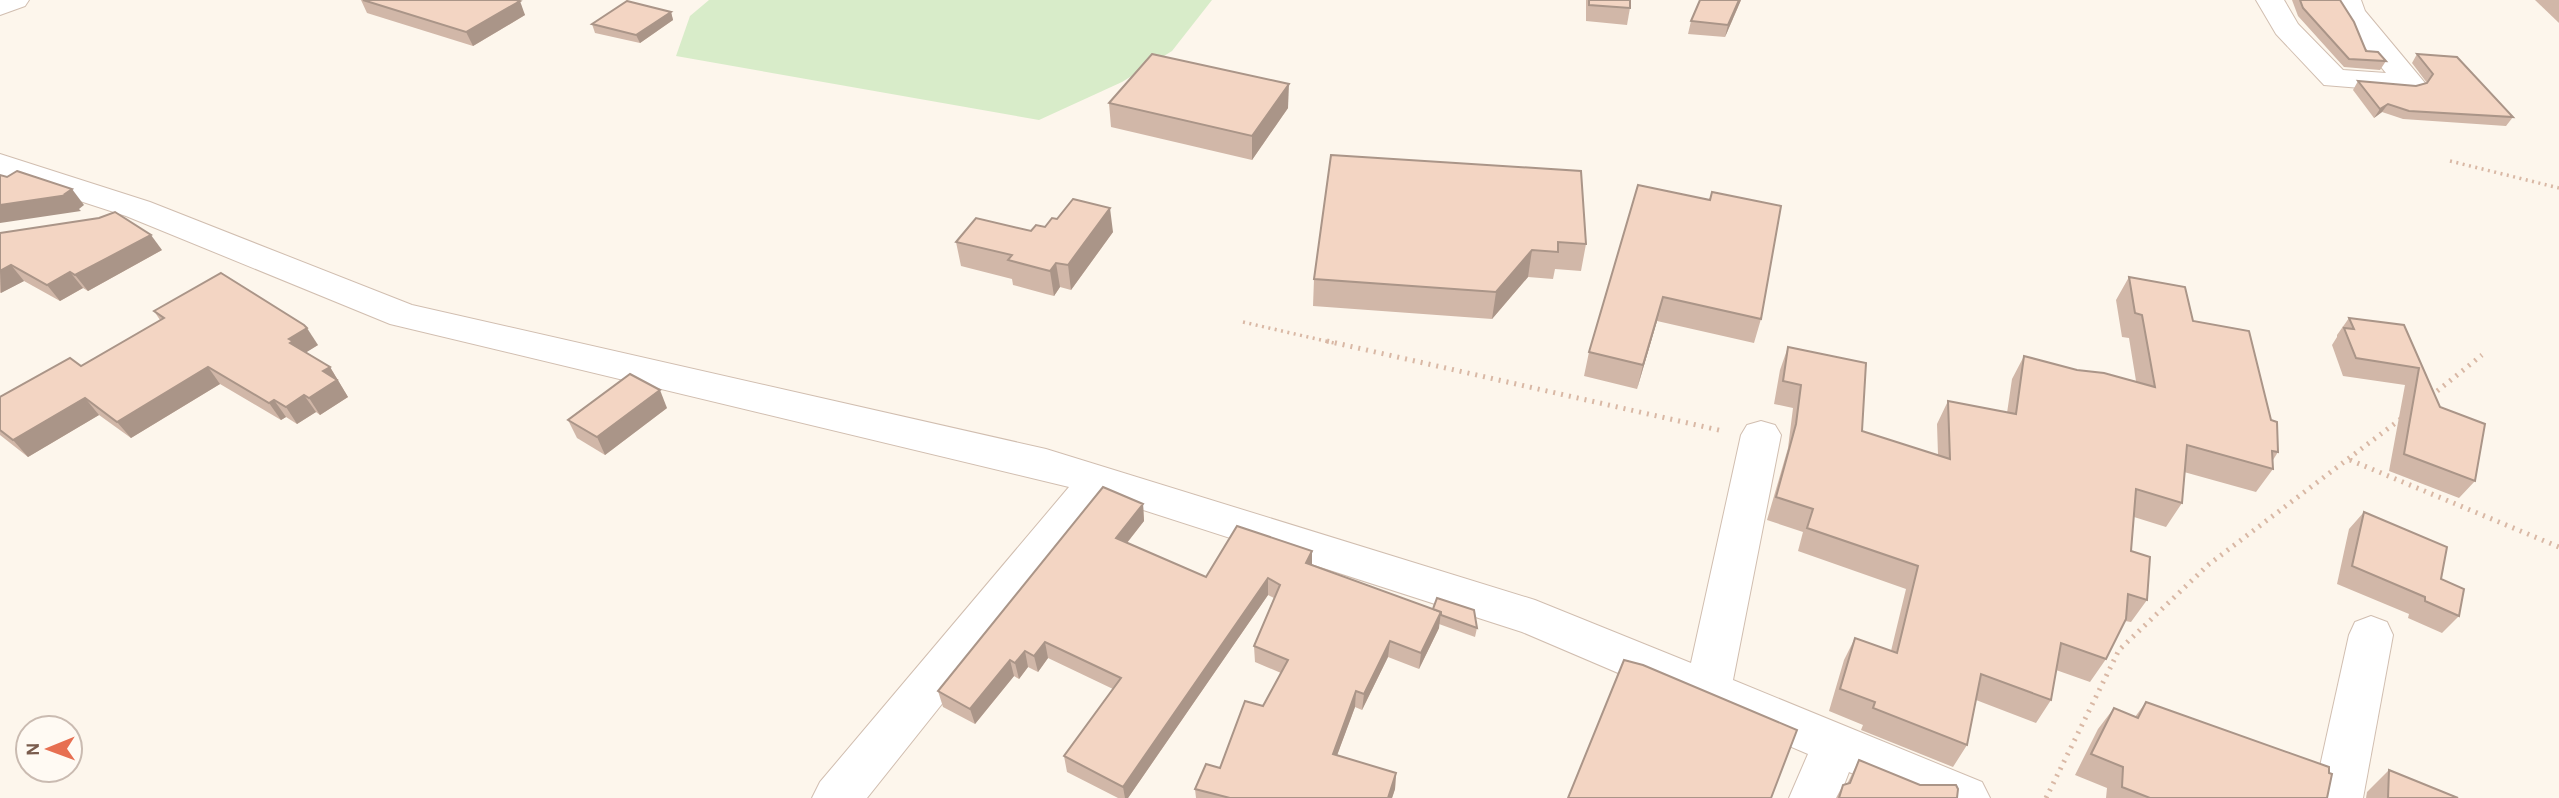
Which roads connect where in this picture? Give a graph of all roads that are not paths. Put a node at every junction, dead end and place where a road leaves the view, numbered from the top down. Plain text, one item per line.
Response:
1 (15, 0) edge
2 (2270, 0) edge
3 (2347, 0) edge
4 (0, 7) edge
5 (0, 164) edge
6 (138, 209) junction
7 (83, 225) edge
8 (1760, 437) road end
9 (1098, 480) junction
10 (2371, 635) dead end
11 (1708, 690) junction
12 (1837, 743) junction
13 (837, 798) edge
14 (1814, 798) edge
15 (1965, 798) edge
16 (2338, 798) edge

1 - 4 street
2 - 3 street
5 - 6 street
6 - 7 street
6 - 9 street
8 - 11 street
9 - 11 street
9 - 13 street
10 - 16 street
11 - 12 street
12 - 14 street
12 - 15 street

